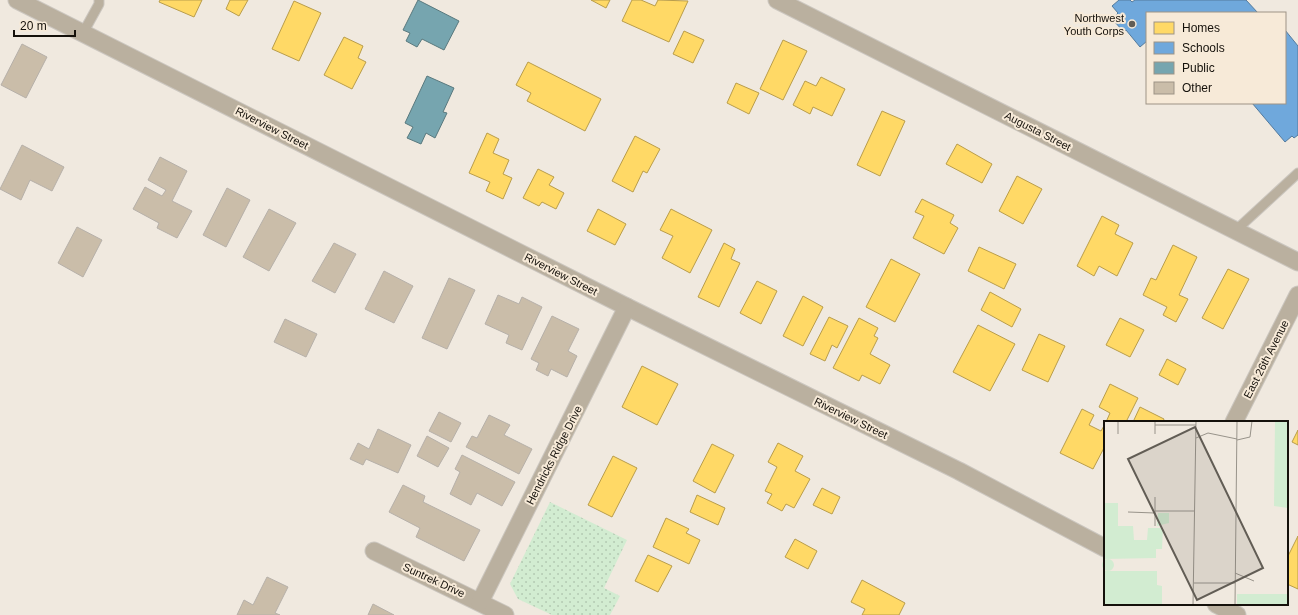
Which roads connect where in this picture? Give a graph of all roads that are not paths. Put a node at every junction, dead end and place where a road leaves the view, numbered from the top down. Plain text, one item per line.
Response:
1 (17, 0) edge
2 (99, 0) edge
3 (777, 0) edge
4 (83, 33) junction
5 (1298, 173) edge
6 (1235, 231) junction
7 (1298, 262) edge
8 (1298, 295) edge
9 (627, 307) junction
10 (1235, 421) edge
11 (1104, 547) edge
12 (374, 552) dead end
13 (1218, 605) edge
14 (492, 610) edge
15 (1237, 615) edge

1 - 4 street, Riverview Street
2 - 4 lane
3 - 6 street, Augusta Street
4 - 9 street, Riverview Street
5 - 6 lane
6 - 7 street, Augusta Street
8 - 10 street, East 26th Avenue
9 - 11 street, Riverview Street
9 - 14 street, Hendricks Ridge Drive
12 - 14 street, Suntrek Drive
13 - 15 street

